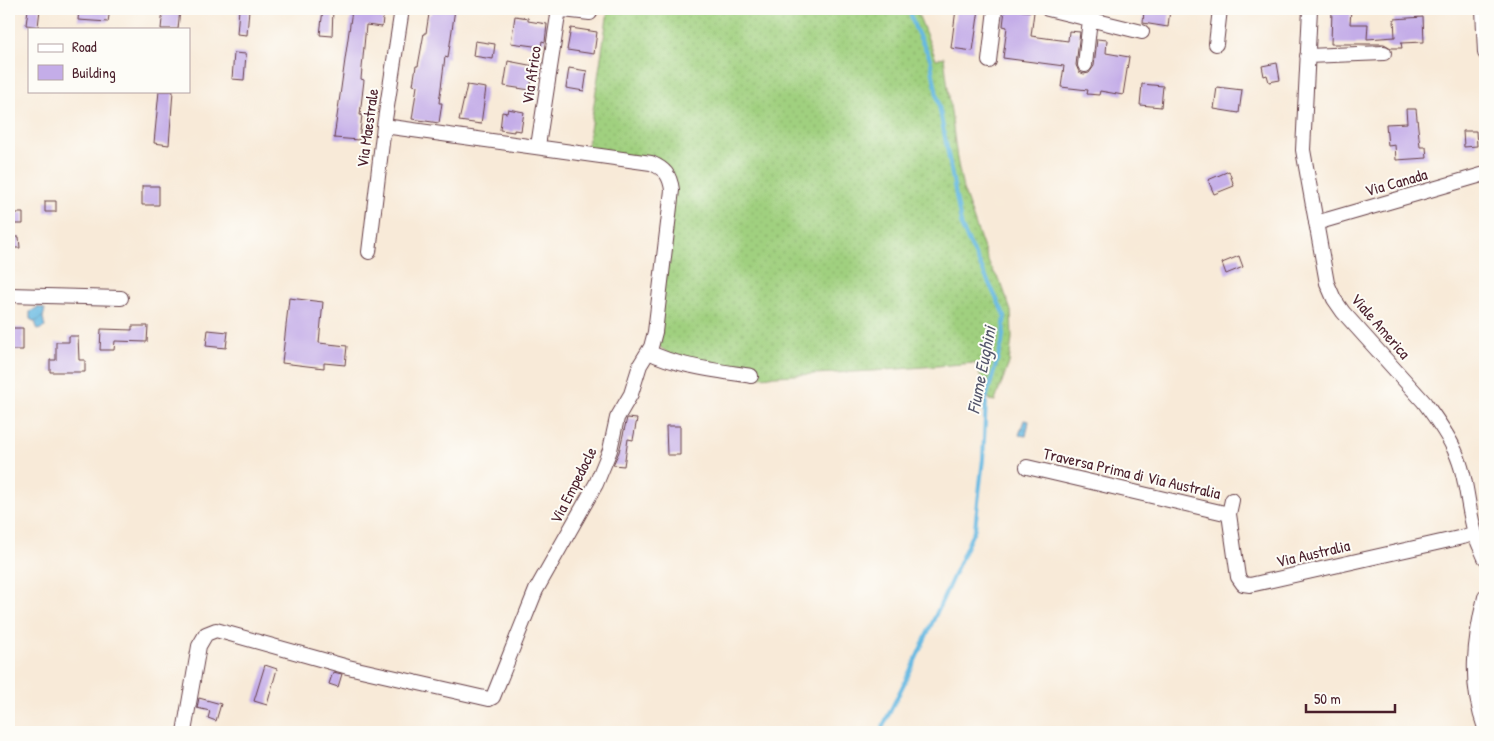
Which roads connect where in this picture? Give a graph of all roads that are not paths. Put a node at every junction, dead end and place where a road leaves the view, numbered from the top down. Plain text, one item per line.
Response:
1 (402, 9) edge
2 (554, 9) edge
3 (559, 9) edge
4 (996, 9) edge
5 (1048, 9) edge
6 (1220, 9) edge
7 (1310, 9) edge
8 (1483, 9) edge
9 (590, 13) dead end
10 (1090, 19) junction
11 (1142, 32) dead end
12 (1216, 44) dead end
13 (1384, 53) dead end
14 (1485, 53) edge
15 (1307, 56) junction
16 (989, 61) dead end
17 (1085, 65) dead end
18 (384, 126) junction
19 (538, 146) junction
20 (1485, 174) edge
21 (1316, 223) junction
22 (369, 252) dead end
23 (9, 295) edge
24 (121, 298) dead end
25 (649, 352) junction
26 (751, 376) dead end
27 (1027, 467) dead end
28 (1231, 507) joint
29 (1475, 533) junction
30 (1485, 558) edge
31 (1485, 597) edge
32 (1485, 728) edge
33 (184, 732) edge

1 - 18 street, Via Maestrale
2 - 3 street
3 - 9 street
3 - 19 street, Via Africo
4 - 16 street
5 - 10 street
6 - 12 street
7 - 15 street, Viale America
8 - 14 street
10 - 11 street
10 - 17 street
13 - 15 street
15 - 21 street, Viale America
18 - 19 street, Via Empedocle
18 - 22 street, Via Maestrale
19 - 25 street, Via Empedocle
20 - 21 street, Via Canada
21 - 29 street, Viale America
23 - 24 street
25 - 26 street
25 - 33 street, Via Empedocle
27 - 28 street, Traversa Prima di Via Australia
28 - 29 street, Via Australia
29 - 30 street, Viale America
31 - 32 street

